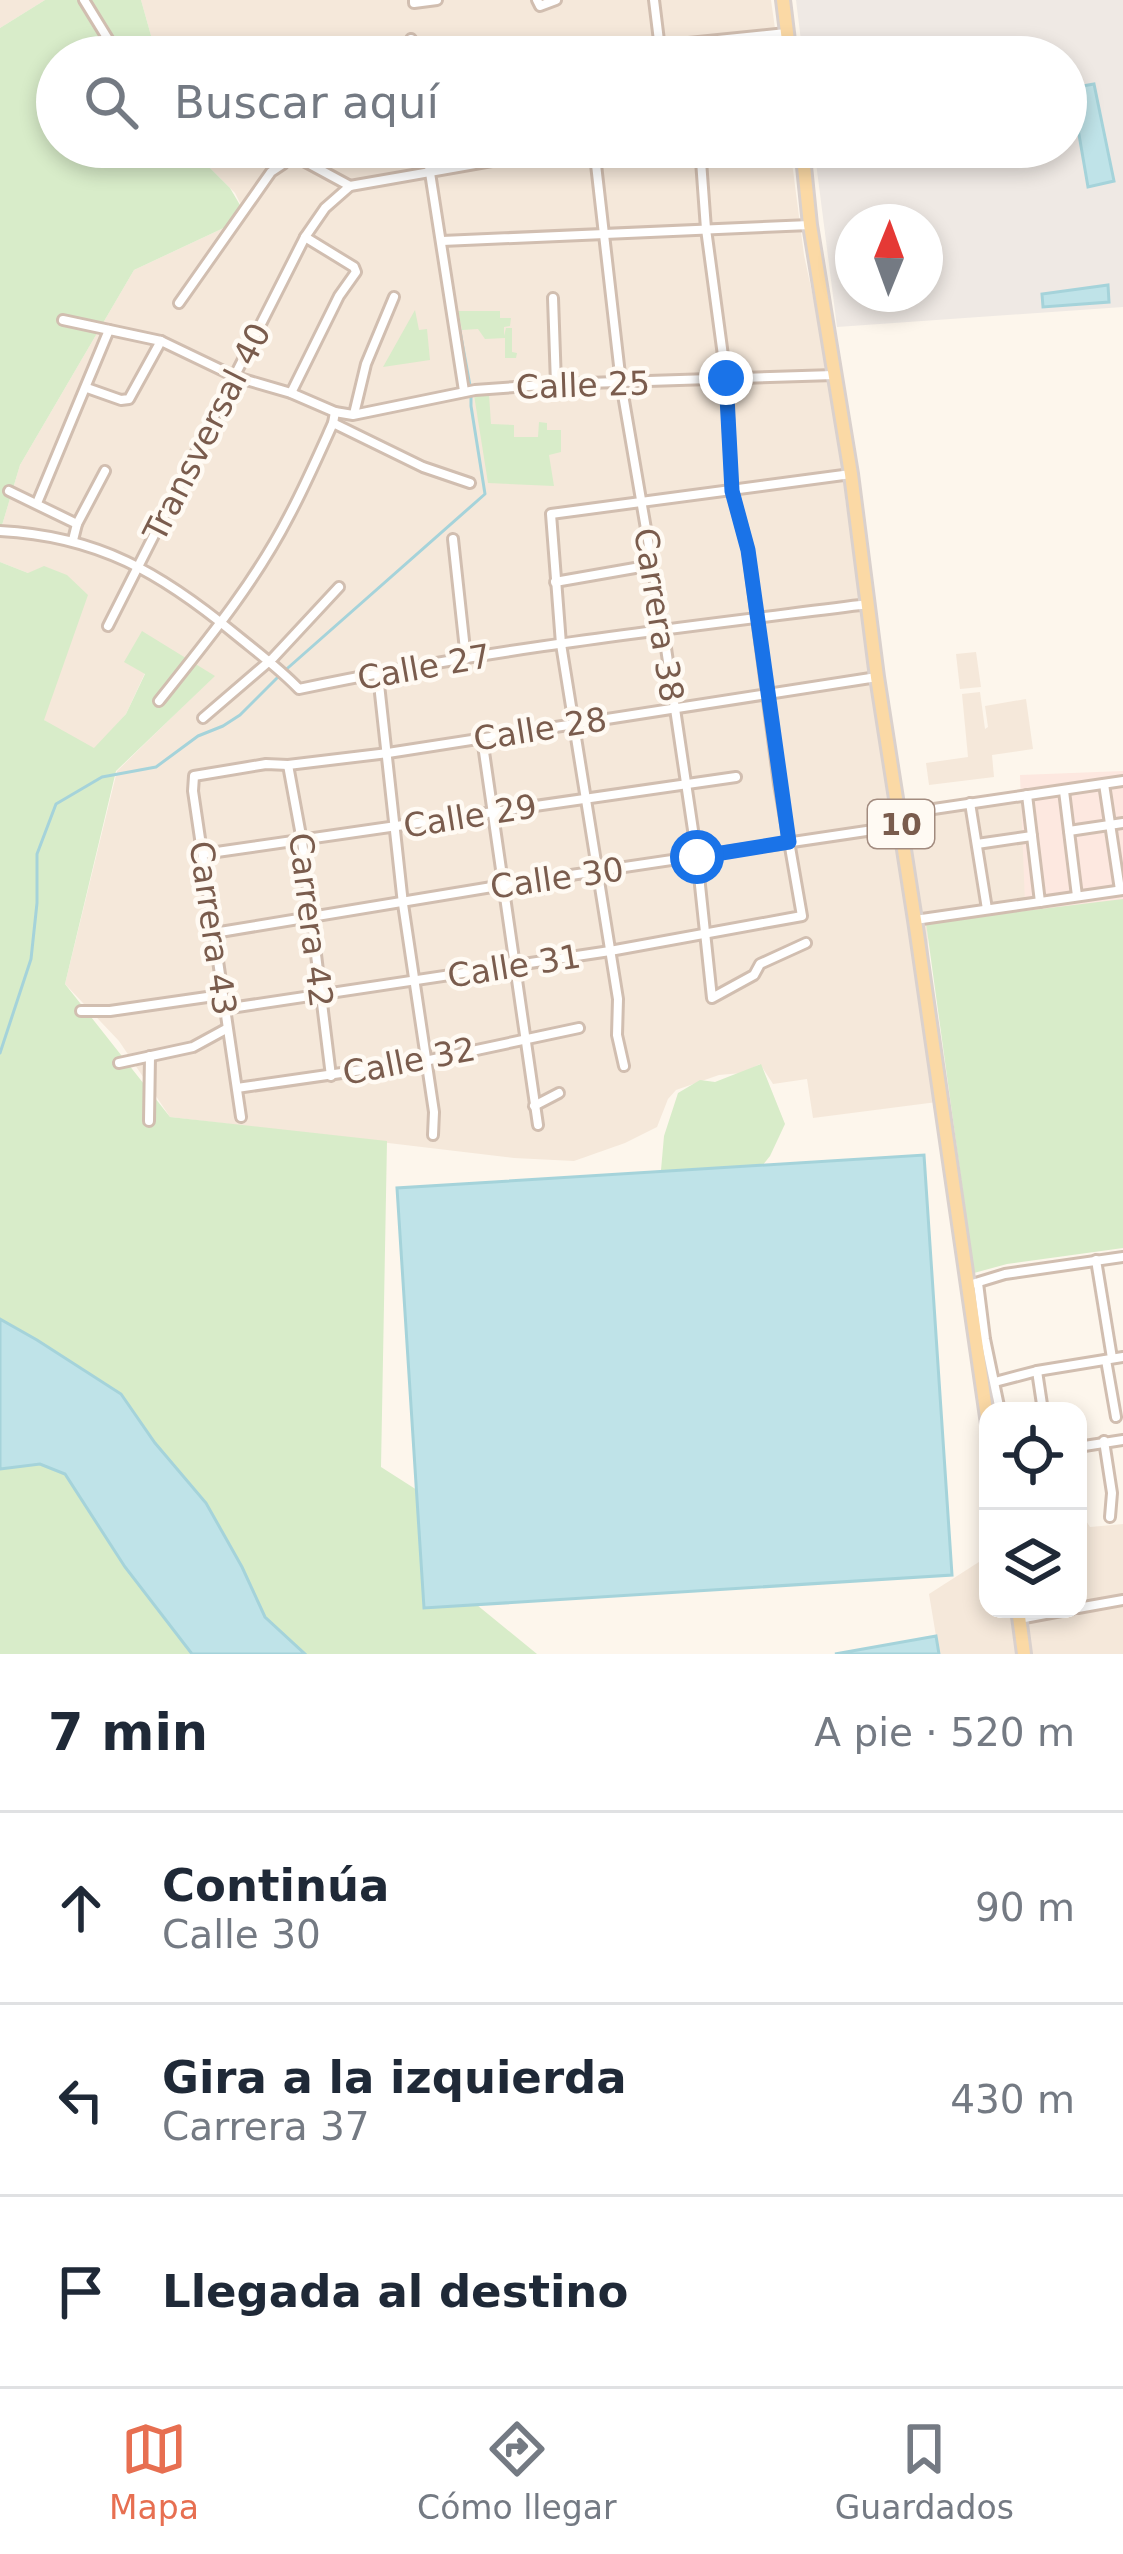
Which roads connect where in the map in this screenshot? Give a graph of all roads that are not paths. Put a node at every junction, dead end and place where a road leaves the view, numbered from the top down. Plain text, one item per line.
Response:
1 (84, 0) edge
2 (414, 0) edge
3 (437, 0) edge
4 (537, 0) edge
5 (556, 0) edge
6 (654, 0) edge
7 (783, 0) edge
8 (787, 33) junction
9 (106, 36) edge
10 (658, 36) edge
11 (767, 36) edge
12 (787, 36) edge
13 (278, 168) edge
14 (317, 168) edge
15 (428, 168) edge
16 (446, 168) edge
17 (596, 168) edge
18 (702, 168) edge
19 (804, 168) edge
20 (428, 171) junction
21 (350, 186) junction
22 (810, 225) junction
23 (706, 229) junction
24 (602, 233) junction
25 (305, 237) junction
26 (442, 242) junction
27 (394, 297) dead end
28 (553, 298) dead end
29 (179, 303) dead end
30 (63, 320) dead end
31 (110, 330) junction
32 (161, 340) junction
33 (834, 375) junction
34 (236, 377) junction
35 (726, 378) junction
36 (621, 383) junction
37 (556, 384) junction
38 (87, 388) junction
39 (469, 391) junction
40 (291, 393) junction
41 (353, 415) junction
42 (334, 417) junction
43 (105, 471) dead end
44 (851, 474) junction
45 (470, 483) dead end
46 (9, 491) dead end
47 (732, 491) junction
48 (642, 502) junction
49 (37, 503) junction
50 (77, 524) junction
51 (0, 531) edge
52 (453, 539) dead end
53 (73, 541) junction
54 (652, 566) junction
55 (139, 567) junction
56 (555, 582) junction
57 (339, 587) dead end
58 (868, 604) junction
59 (758, 618) junction
60 (221, 623) junction
61 (108, 626) dead end
62 (663, 628) junction
63 (561, 644) junction
64 (466, 659) junction
65 (268, 661) junction
66 (378, 675) junction
67 (877, 677) junction
68 (767, 694) junction
69 (158, 701) dead end
70 (674, 708) junction
71 (203, 718) dead end
72 (574, 723) junction
73 (482, 738) junction
74 (388, 753) junction
75 (288, 765) junction
76 (202, 773) joint
77 (736, 777) dead end
78 (1123, 781) edge
79 (686, 784) junction
80 (1104, 784) junction
81 (1064, 790) junction
82 (1027, 795) junction
83 (585, 799) junction
84 (970, 803) junction
85 (494, 812) junction
86 (900, 820) junction
87 (1123, 823) edge
88 (1111, 825) junction
89 (393, 828) junction
90 (1069, 830) junction
91 (1032, 836) junction
92 (302, 842) junction
93 (789, 842) junction
94 (976, 844) junction
95 (203, 854) junction
96 (697, 857) junction
97 (597, 872) junction
98 (504, 885) junction
99 (1121, 890) edge
100 (1077, 896) junction
101 (1040, 902) junction
102 (403, 904) junction
103 (987, 909) junction
104 (312, 915) junction
105 (916, 920) junction
106 (214, 933) junction
107 (704, 934) junction
108 (806, 943) dead end
109 (610, 951) junction
110 (516, 964) junction
111 (414, 982) junction
112 (221, 995) junction
113 (321, 996) junction
114 (224, 1010) junction
115 (82, 1011) dead end
116 (579, 1028) dead end
117 (226, 1029) junction
118 (527, 1037) junction
119 (150, 1056) junction
120 (425, 1060) junction
121 (119, 1064) dead end
122 (624, 1066) dead end
123 (331, 1076) junction
124 (237, 1088) junction
125 (559, 1093) dead end
126 (534, 1106) junction
127 (241, 1118) dead end
128 (149, 1121) dead end
129 (538, 1125) dead end
130 (433, 1135) dead end
131 (1123, 1257) edge
132 (1096, 1260) junction
133 (973, 1284) junction
134 (1114, 1358) edge
135 (1037, 1371) junction
136 (995, 1382) junction
137 (986, 1402) edge
138 (998, 1402) edge
139 (1042, 1402) edge
140 (1116, 1417) dead end
141 (1123, 1440) edge
142 (1104, 1441) junction
143 (1087, 1445) edge
144 (1110, 1517) dead end
145 (1123, 1600) edge
146 (1087, 1606) edge
147 (1020, 1618) edge
148 (1024, 1654) edge

1 - 9 street
2 - 3 street
4 - 5 street
6 - 10 street
7 - 8 main road
8 - 11 street
8 - 12 main road
13 - 29 street
14 - 21 street
15 - 20 street
16 - 20 street
17 - 24 street, Carrera 38
18 - 23 street
19 - 22 main road, 10
20 - 21 street
20 - 26 street
21 - 25 street, Transversal 40
22 - 23 street
22 - 33 main road, 10
23 - 24 street
23 - 35 street
24 - 26 street
24 - 36 street, Carrera 38
25 - 34 street, Transversal 40
25 - 40 street
26 - 39 street
27 - 41 street
28 - 37 street
30 - 31 street
31 - 32 street
31 - 38 street
32 - 34 street
32 - 38 street
33 - 35 street, Calle 25
33 - 44 main road, 10
34 - 40 street
34 - 55 street, Transversal 40
35 - 36 street, Calle 25
35 - 47 street
36 - 37 street, Calle 25
36 - 48 street, Carrera 38
37 - 39 street, Calle 25
38 - 49 street
39 - 41 street, Calle 25
40 - 42 street
41 - 42 street, Calle 25
42 - 45 street
42 - 60 street
43 - 50 street
44 - 47 street
44 - 58 main road, 10
46 - 49 street
47 - 48 street
47 - 59 street
48 - 54 street, Carrera 38
48 - 56 street
49 - 50 street
50 - 53 street
51 - 53 street
52 - 64 street
53 - 55 street
54 - 56 street
54 - 62 street, Carrera 38
55 - 60 street
55 - 61 street, Transversal 40
56 - 63 street
57 - 65 street
58 - 59 street, Calle 27
58 - 67 main road, 10
59 - 62 street, Calle 27
59 - 68 street
60 - 65 street
60 - 69 street
62 - 63 street, Calle 27
62 - 70 street, Carrera 38
63 - 64 street, Calle 27
63 - 72 street
64 - 66 street, Calle 27
65 - 66 street, Calle 27
65 - 71 street
66 - 74 street
67 - 68 street, Calle 28
67 - 86 main road, 10
68 - 70 street, Calle 28
68 - 93 street
70 - 72 street, Calle 28
70 - 79 street, Carrera 38
72 - 73 street, Calle 28
72 - 83 street
73 - 74 street, Calle 28
73 - 85 street
74 - 75 street, Calle 28
74 - 89 street
75 - 76 street, Calle 28
75 - 92 street, Carrera 42
76 - 95 street, Carrera 43
77 - 79 street, Calle 29
78 - 80 street, Calle 30
79 - 83 street, Calle 29
79 - 96 street, Carrera 38
80 - 81 street, Calle 30
80 - 88 street
81 - 82 street, Calle 30
81 - 90 street
82 - 84 street, Calle 30
82 - 91 street
83 - 85 street, Calle 29
83 - 97 street
84 - 86 street, Calle 30
84 - 94 street
85 - 89 street, Calle 29
85 - 98 street
86 - 93 street, Calle 30
86 - 105 main road, 10
87 - 88 street
88 - 90 street
88 - 99 street
89 - 92 street, Calle 29
89 - 102 street
90 - 100 street
91 - 94 street
91 - 101 street
92 - 95 street, Calle 29
92 - 104 street, Carrera 42
93 - 96 street, Calle 30
93 - 107 street, Calle 31
94 - 103 street
95 - 106 street, Carrera 43
96 - 97 street, Calle 30
96 - 107 street, Carrera 38
97 - 98 street, Calle 30
97 - 109 street
98 - 102 street, Calle 30
98 - 110 street
99 - 100 street
100 - 101 street
101 - 103 street
102 - 104 street, Calle 30
102 - 111 street
103 - 105 street
104 - 106 street, Calle 30
104 - 113 street, Carrera 42
105 - 133 main road, 10
106 - 112 street, Carrera 43
107 - 108 street, Carrera 38
107 - 109 street, Calle 31
109 - 110 street, Calle 31
109 - 122 street
110 - 111 street, Calle 31
110 - 118 street
111 - 113 street, Calle 31
111 - 120 street
112 - 114 street, Carrera 43
112 - 115 street
113 - 114 street, Calle 31
113 - 123 street, Carrera 42
114 - 117 street, Carrera 43
116 - 118 street, Calle 32
117 - 119 street
117 - 124 street, Carrera 43
118 - 120 street, Calle 32
118 - 126 street
119 - 121 street
119 - 128 street
120 - 123 street, Calle 32
120 - 130 street
123 - 124 street, Calle 32
124 - 127 street, Carrera 43
125 - 126 street
126 - 129 street
131 - 132 street
132 - 133 street
132 - 134 street
133 - 136 street
133 - 137 main road, 10
134 - 135 street
134 - 140 street
135 - 136 street
135 - 139 street
136 - 138 street
141 - 142 street
142 - 143 street
142 - 144 street
145 - 146 street
147 - 148 main road

